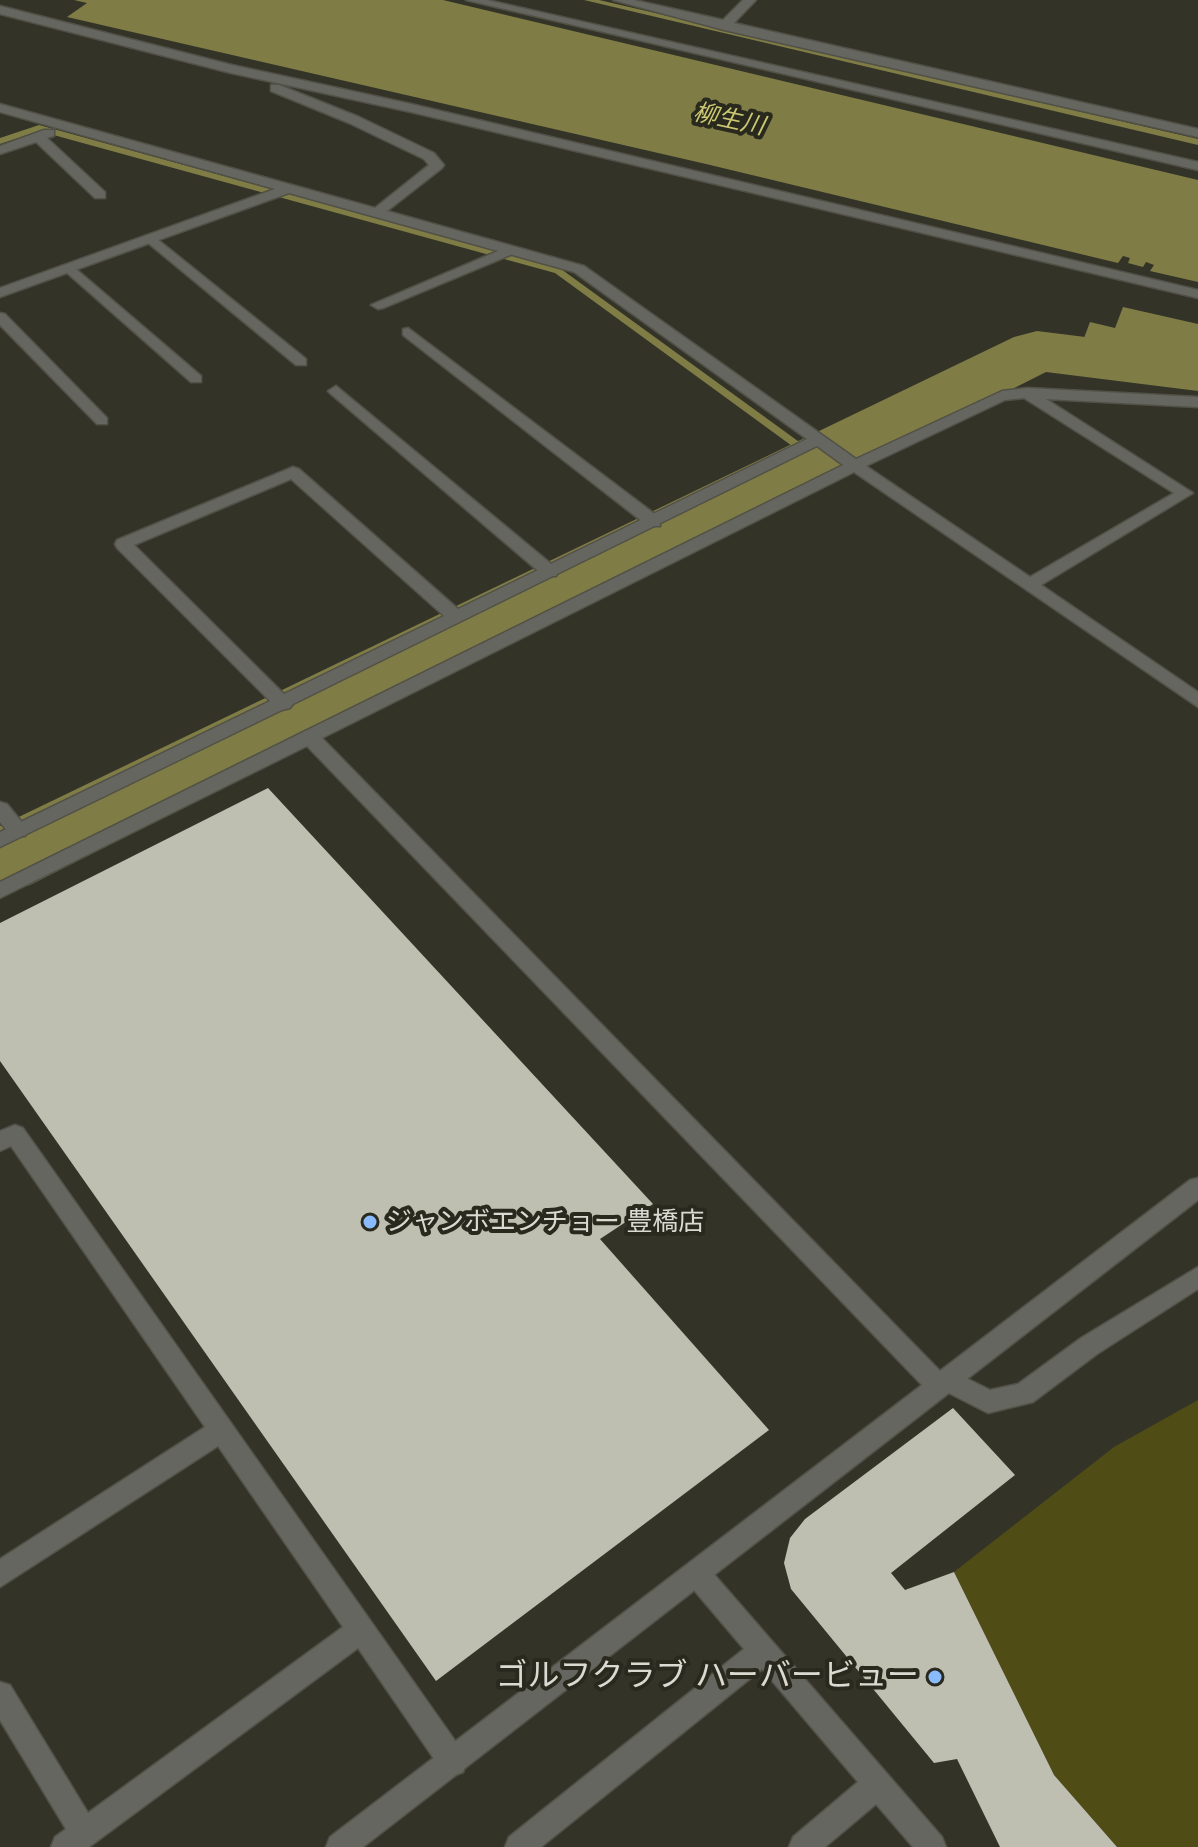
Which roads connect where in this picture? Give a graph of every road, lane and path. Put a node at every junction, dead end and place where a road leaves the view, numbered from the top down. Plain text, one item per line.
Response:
1 (472, 0) edge
2 (619, 0) edge
3 (750, 0) edge
4 (0, 10) edge
5 (724, 26) junction
6 (231, 69) junction
7 (0, 108) edge
8 (67, 128) junction
9 (1198, 133) edge
10 (39, 137) junction
11 (0, 150) edge
12 (1198, 166) edge
13 (288, 188) junction
14 (100, 195) dead end
15 (377, 213) junction
16 (152, 239) junction
17 (509, 250) junction
18 (70, 268) junction
19 (0, 293) edge
20 (1198, 294) edge
21 (378, 305) dead end
22 (0, 317) edge
23 (408, 332) dead end
24 (301, 362) dead end
25 (196, 379) dead end
26 (336, 391) dead end
27 (1027, 393) junction
28 (1198, 402) edge
29 (102, 421) dead end
30 (820, 442) junction
31 (850, 462) junction
32 (654, 522) junction
33 (550, 572) junction
34 (1029, 585) junction
35 (457, 618) junction
36 (1198, 701) edge
37 (284, 704) junction
38 (310, 737) junction
39 (0, 809) edge
40 (18, 831) junction
41 (0, 840) edge
42 (0, 891) edge
43 (0, 1142) edge
44 (1198, 1187) edge
45 (1198, 1277) edge
46 (944, 1383) junction
47 (221, 1430) junction
48 (0, 1574) edge
49 (697, 1574) junction
50 (361, 1630) junction
51 (762, 1652) junction
52 (0, 1695) edge
53 (453, 1762) junction
54 (878, 1784) junction
55 (74, 1840) edge
56 (340, 1847) edge
57 (519, 1847) edge
58 (803, 1847) edge
59 (932, 1847) edge

1 - 12 street
2 - 5 street
3 - 5 street
4 - 6 street
5 - 9 street
6 - 15 street
6 - 20 street
7 - 8 street
8 - 10 street
8 - 13 street
10 - 11 street
10 - 14 street
13 - 15 street
13 - 16 street
15 - 17 street
16 - 18 street
16 - 24 street
17 - 21 street
17 - 30 street
18 - 19 street
18 - 25 street
22 - 29 street
23 - 32 street
26 - 33 street
27 - 28 street
27 - 31 street
27 - 34 street
30 - 31 street
30 - 32 street
31 - 34 street
31 - 38 street
32 - 33 street
33 - 35 street
34 - 36 street
35 - 37 street
35 - 37 street
37 - 40 street
38 - 42 street
38 - 46 street
39 - 40 street
40 - 41 street
43 - 47 street
44 - 46 street
45 - 46 street
46 - 49 street
47 - 48 street
47 - 50 street
49 - 51 street
49 - 53 street
50 - 53 street
50 - 55 street
51 - 54 street
51 - 57 street
52 - 55 street
53 - 56 street
54 - 58 street
54 - 59 street

